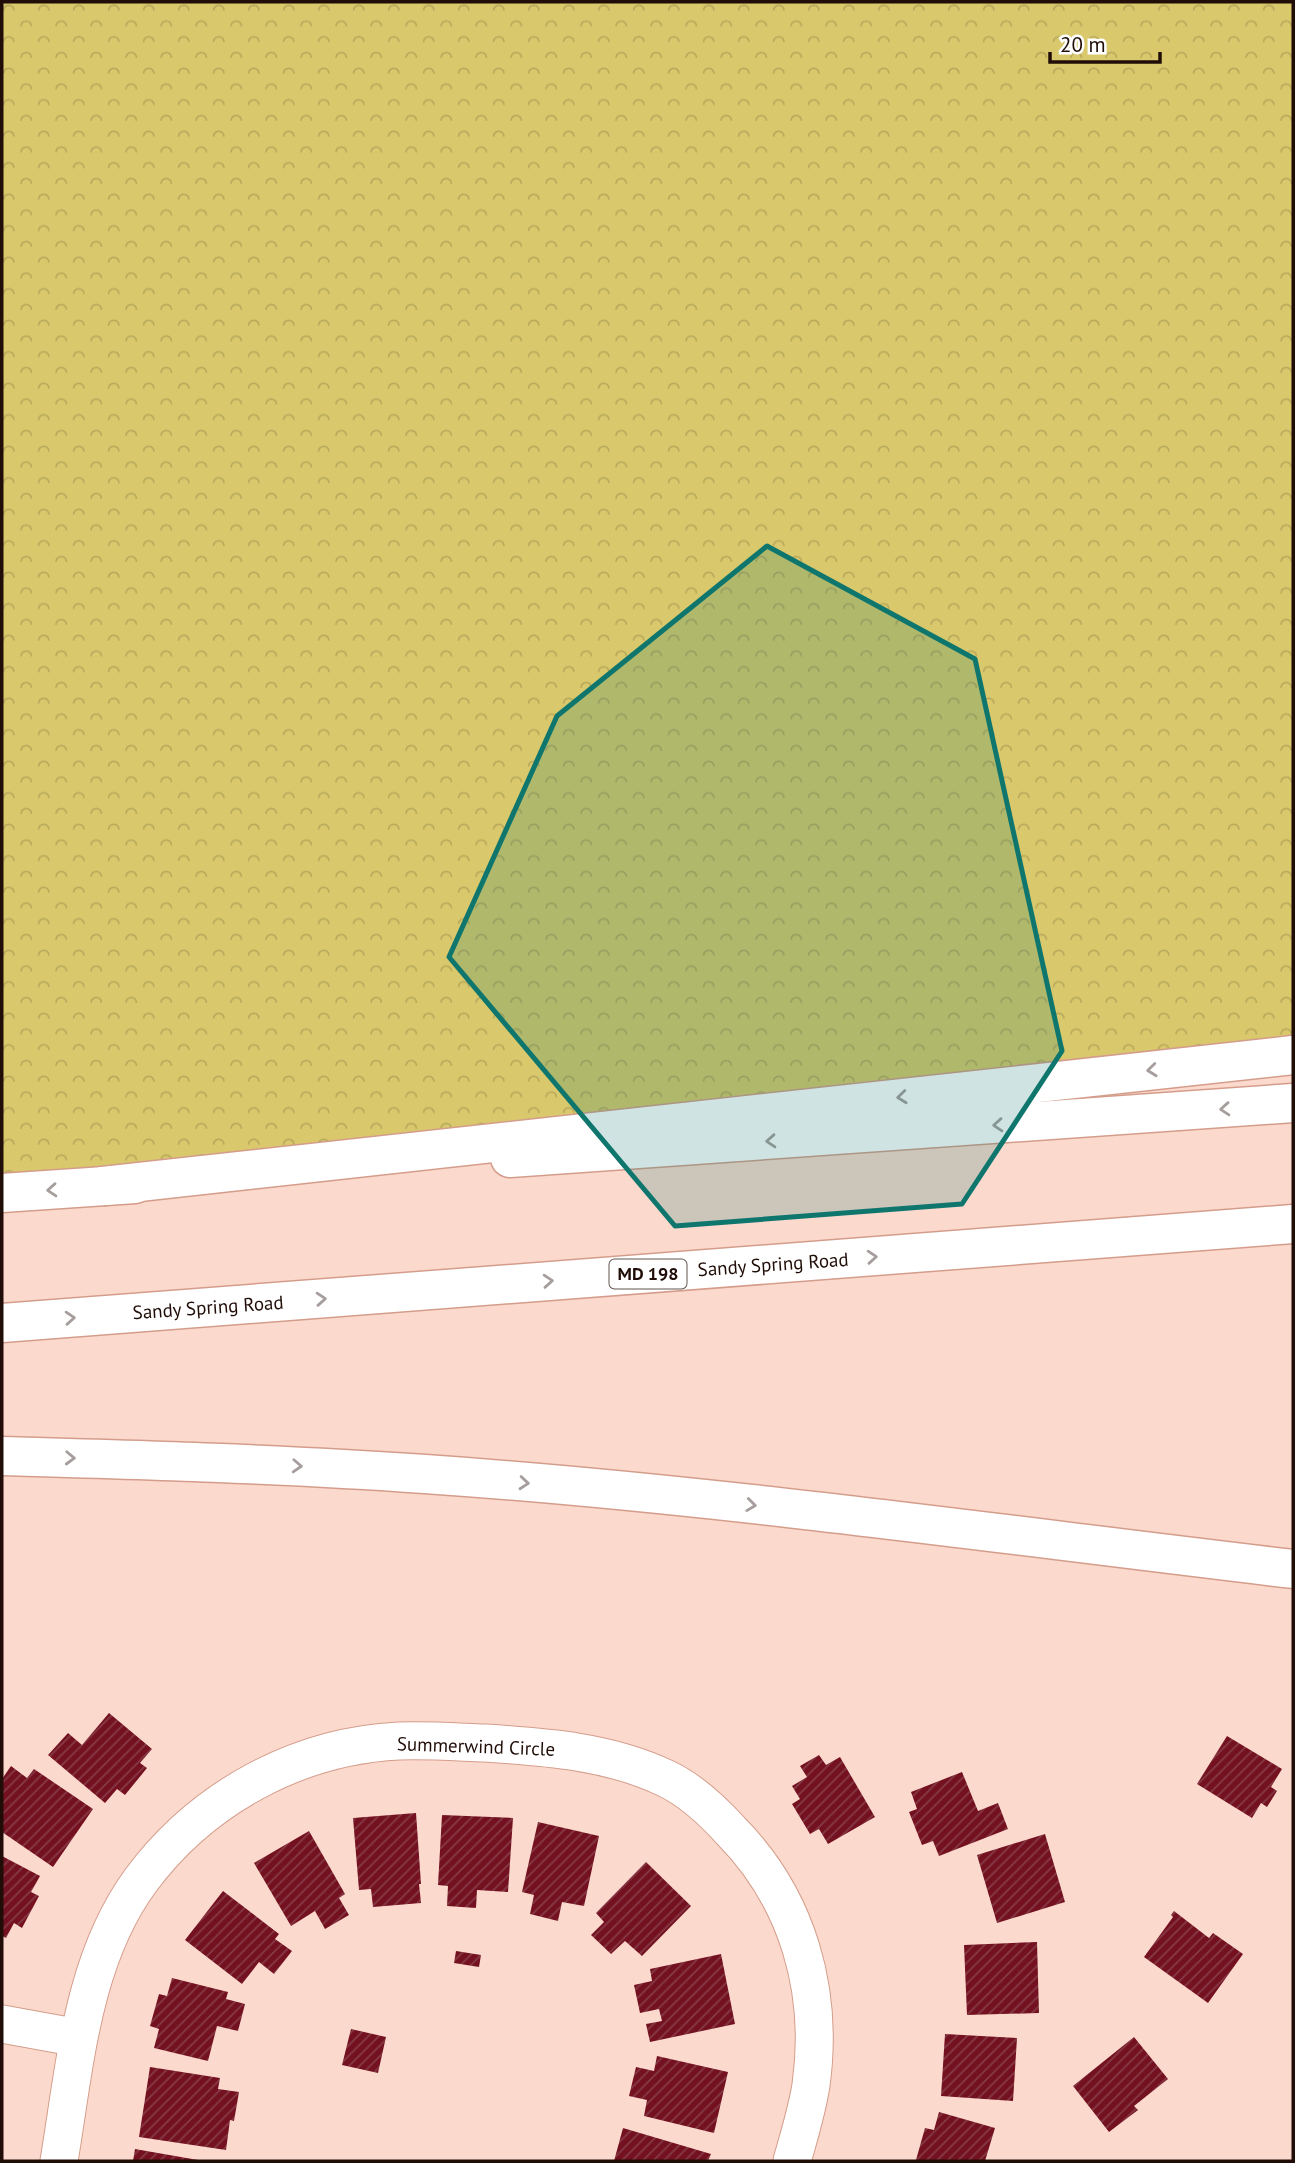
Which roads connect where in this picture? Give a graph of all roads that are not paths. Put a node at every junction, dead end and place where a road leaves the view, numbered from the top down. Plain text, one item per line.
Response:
1 (1293, 1055) edge
2 (1293, 1103) edge
3 (103, 1186) junction
4 (2, 1194) edge
5 (1293, 1224) edge
6 (2, 1323) edge
7 (2, 1456) edge
8 (1293, 1569) edge
9 (2, 2024) edge
10 (79, 2038) junction
11 (59, 2161) edge
12 (792, 2161) edge

1 -> 3 main road
2 -> 3 main road
3 -> 4 main road
6 -> 5 main road, Sandy Spring Road / MD 198
7 -> 8 main road
9 - 10 street
10 - 11 street, Summerwind Circle
10 - 12 street, Summerwind Circle

